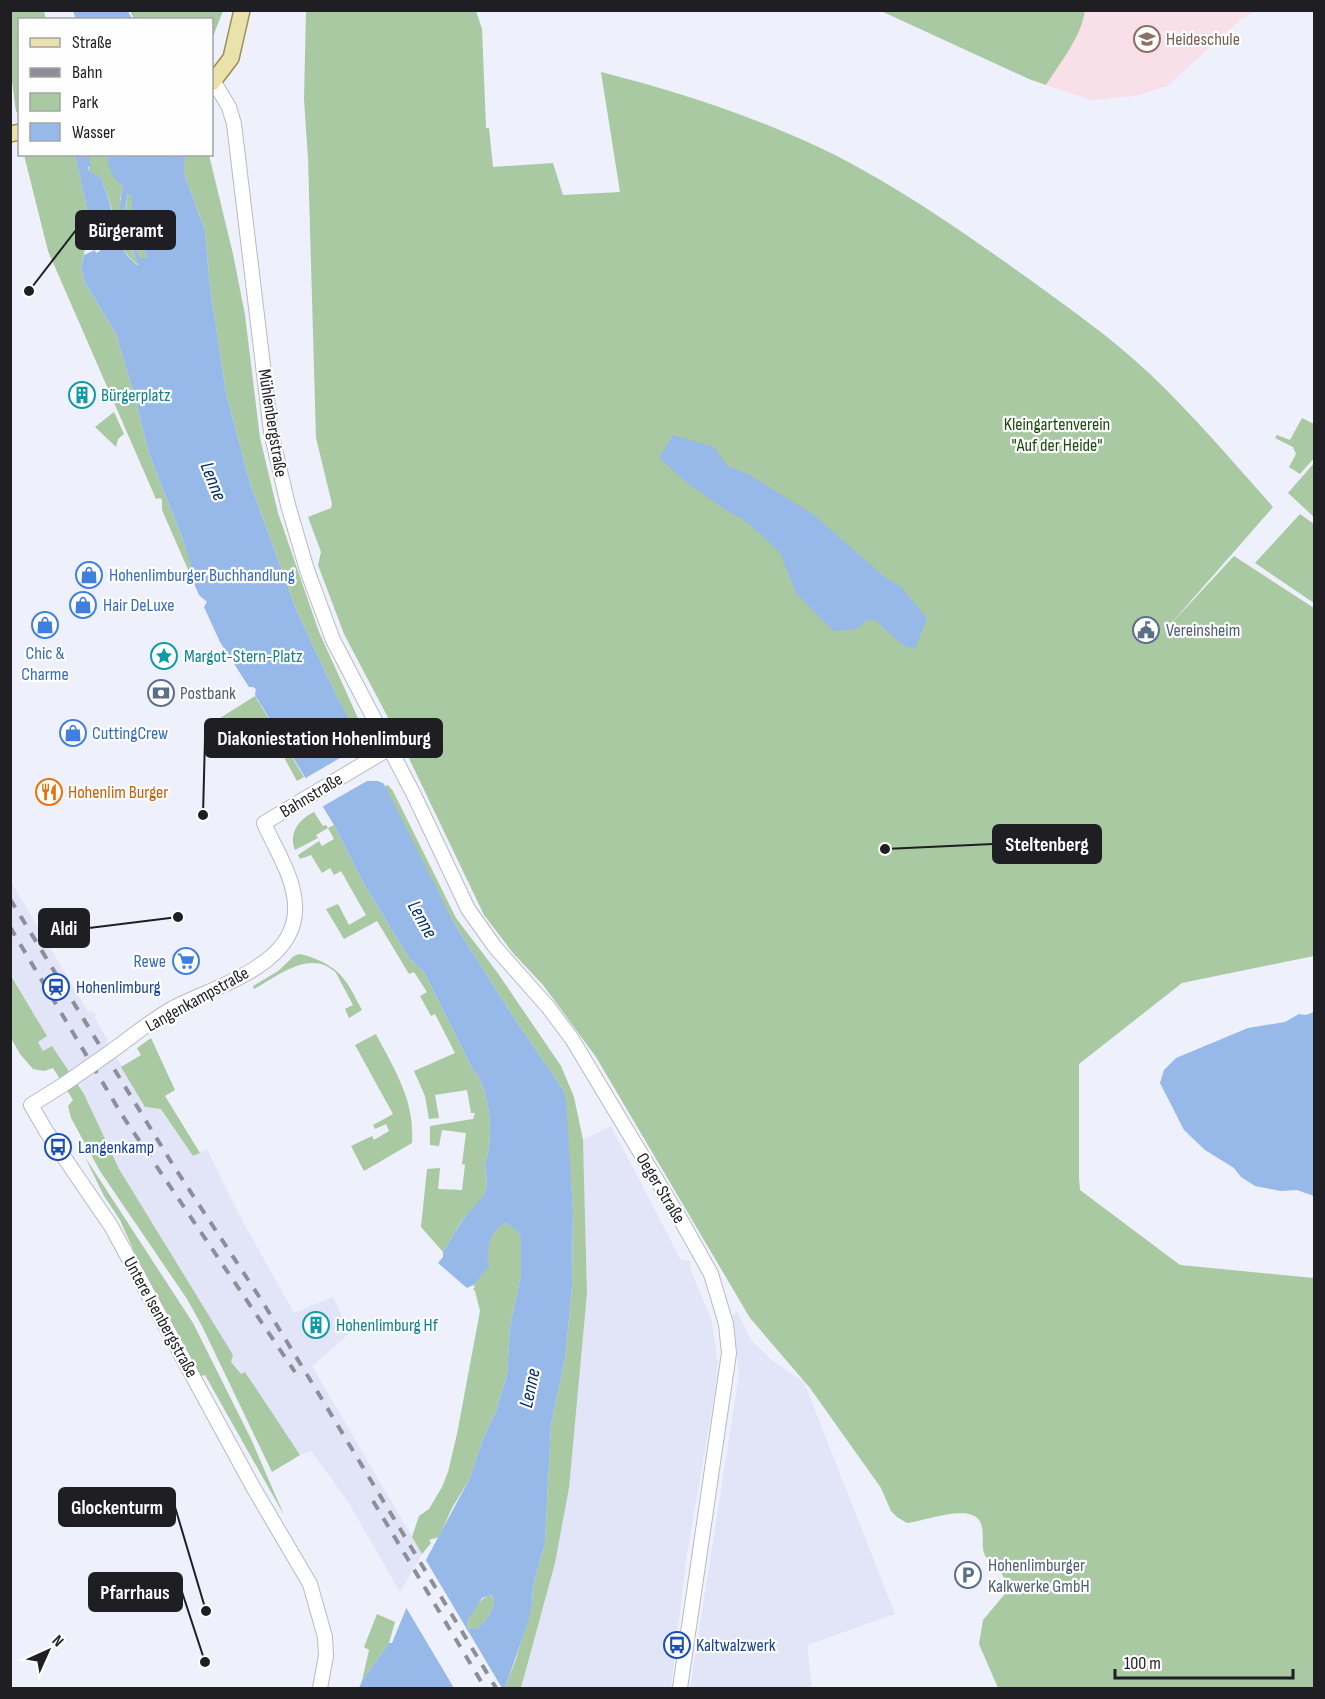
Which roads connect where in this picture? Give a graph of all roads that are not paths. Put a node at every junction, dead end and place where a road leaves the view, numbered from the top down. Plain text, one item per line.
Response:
1 (242, 10) edge
2 (213, 83) edge
3 (385, 751) junction
4 (264, 823) joint
5 (31, 1105) joint
6 (320, 1689) edge
7 (681, 1689) edge

1 - 2 main road
2 - 3 street, Mühlenbergstraße
3 - 4 street, Bahnstraße
3 - 7 street, Oeger Straße
4 - 5 street, Langenkampstraße, bridge
5 - 6 street, Untere Isenbergstraße

